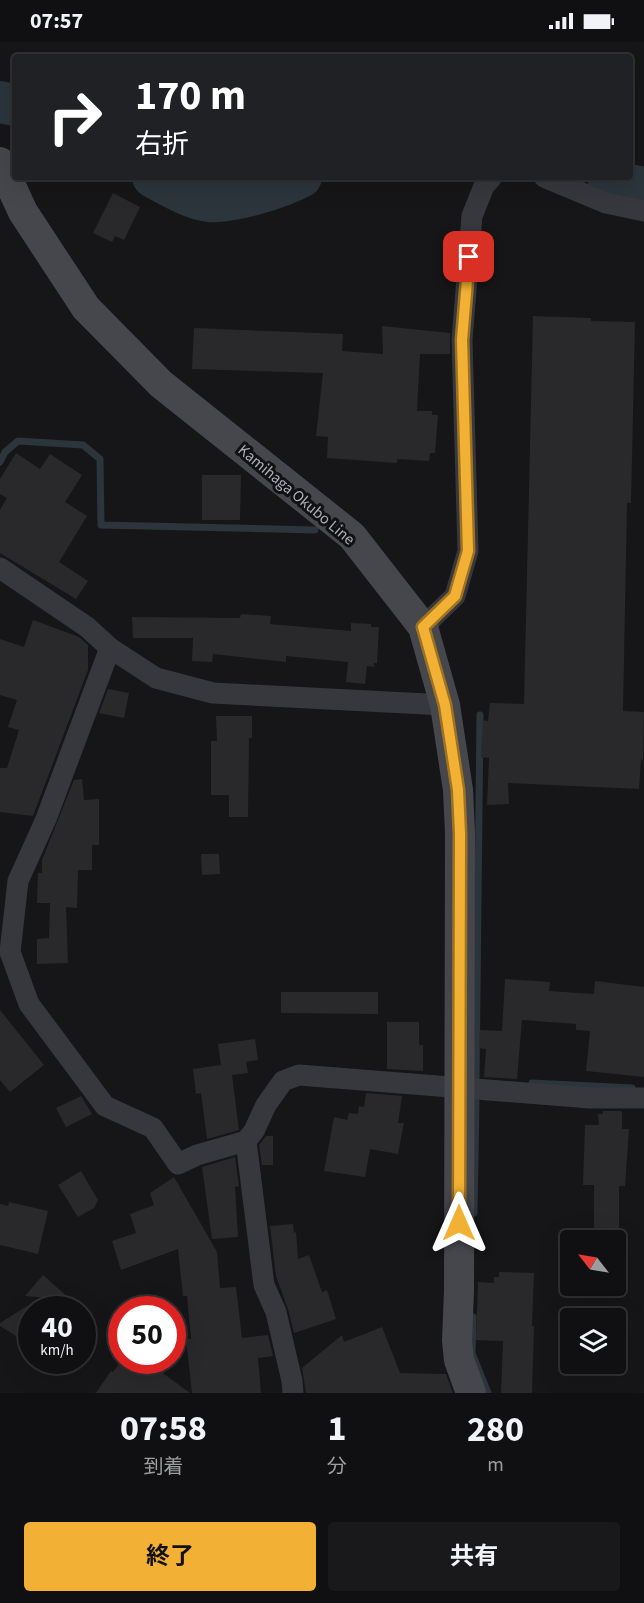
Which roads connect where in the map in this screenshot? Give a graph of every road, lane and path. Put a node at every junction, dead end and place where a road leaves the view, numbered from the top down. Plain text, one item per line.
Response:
1 (0, 162) edge
2 (489, 180) edge
3 (551, 180) edge
4 (644, 211) edge
5 (0, 568) edge
6 (423, 627) junction
7 (110, 648) junction
8 (445, 705) junction
9 (460, 1087) junction
10 (644, 1098) edge
11 (246, 1141) junction
12 (293, 1393) edge
13 (471, 1393) edge

1 - 6 main road, Kamihaga Okubo Line
2 - 6 street
3 - 4 street
5 - 7 street
6 - 8 main road, Kamihaga Okubo Line
7 - 8 street
7 - 11 street
8 - 9 main road, Kamihaga Okubo Line
9 - 10 street
9 - 11 street
9 - 13 main road, Kamihaga Okubo Line
11 - 12 street

